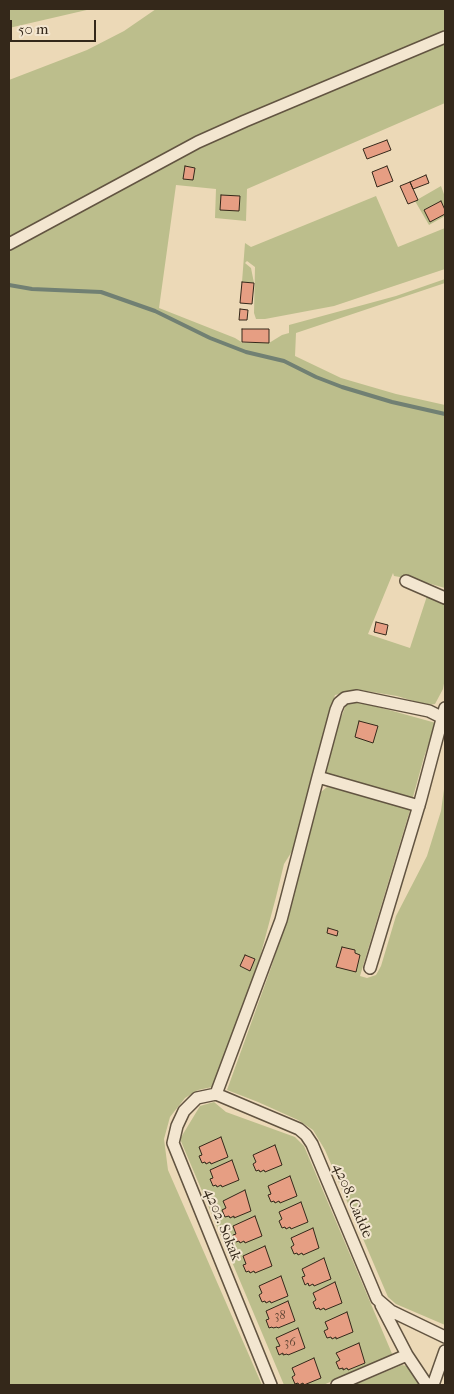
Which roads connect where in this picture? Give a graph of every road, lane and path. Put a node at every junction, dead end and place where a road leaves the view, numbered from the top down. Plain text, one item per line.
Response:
1 (445, 37) edge
2 (9, 244) edge
3 (406, 581) dead end
4 (445, 598) edge
5 (444, 715) edge
6 (318, 777) junction
7 (419, 806) junction
8 (370, 968) dead end
9 (216, 1094) junction
10 (378, 1299) junction
11 (445, 1337) edge
12 (445, 1351) edge
13 (407, 1355) junction
14 (271, 1385) edge
15 (337, 1385) edge
16 (426, 1385) edge
17 (433, 1385) edge

1 - 2 street
3 - 4 street
5 - 6 street
5 - 7 street
6 - 7 street
6 - 9 street
7 - 8 street
9 - 10 street, 4208. Cadde
9 - 14 street, 4202. Sokak
10 - 11 street, 4208. Cadde
10 - 13 street
12 - 17 street
13 - 15 street
13 - 16 street

